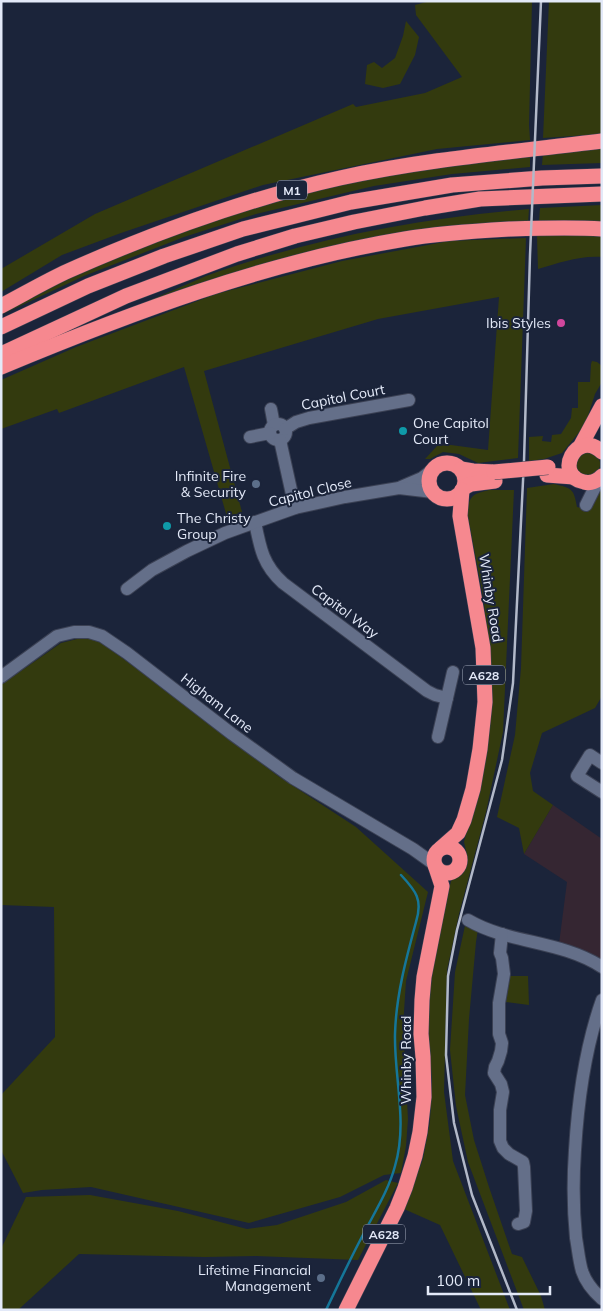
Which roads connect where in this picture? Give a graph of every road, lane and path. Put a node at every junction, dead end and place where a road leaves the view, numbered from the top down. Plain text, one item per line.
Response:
1 (602, 141) edge
2 (602, 176) edge
3 (602, 194) edge
4 (602, 229) edge
5 (1, 306) edge
6 (1, 327) edge
7 (1, 354) edge
8 (1, 367) edge
9 (409, 400) dead end
10 (602, 406) edge
11 (271, 409) dead end
12 (277, 432) junction
13 (250, 437) dead end
14 (601, 446) edge
15 (576, 450) junction
16 (436, 467) junction
17 (462, 469) junction
18 (547, 471) junction
19 (495, 476) junction
20 (600, 477) edge
21 (576, 478) junction
22 (399, 488) junction
23 (464, 489) junction
24 (439, 495) junction
25 (295, 508) junction
26 (460, 516) junction
27 (255, 522) junction
28 (126, 589) dead end
29 (453, 672) dead end
30 (1, 677) edge
31 (447, 698) junction
32 (438, 736) dead end
33 (602, 763) edge
34 (602, 792) edge
35 (458, 832) junction
36 (437, 857) junction
37 (458, 861) junction
38 (442, 886) junction
39 (468, 920) dead end
40 (502, 934) junction
41 (602, 967) edge
42 (602, 1000) edge
43 (518, 1224) dead end
44 (602, 1299) edge
45 (346, 1310) edge

1 - 5 highway, M1
2 - 6 highway, M1
3 - 7 highway
4 - 8 highway
9 - 12 street, Capitol Court
10 - 15 highway
11 - 12 street
12 - 13 street, Capitol Court
12 - 25 street
14 - 15 highway
15 - 18 highway
15 - 21 highway
16 - 17 highway
16 - 22 street, Capitol Close
16 - 24 highway
17 - 19 highway
17 - 23 highway
18 - 19 highway
18 - 21 highway
19 - 23 highway
20 - 21 highway
20 - 21 street
22 - 24 street, Capitol Close
22 - 25 street, Capitol Close
23 - 24 highway
23 - 26 highway, Whinby Road / A628
24 - 26 highway
25 - 27 street, Capitol Close
26 - 35 highway, Whinby Road / A628
27 - 28 street, Capitol Close
27 - 31 street, Capitol Way
29 - 31 street
30 - 36 street, Higham Lane
31 - 32 street
33 - 34 street
35 - 36 highway, Whinby Road / A628
35 - 37 highway, Whinby Road / A628
36 - 37 highway
36 - 37 highway
36 - 38 highway, Whinby Road / A628
37 - 38 highway, Whinby Road / A628
38 - 45 highway, Whinby Road / A628
39 - 40 street
40 - 41 street
40 - 43 street
42 - 44 street

